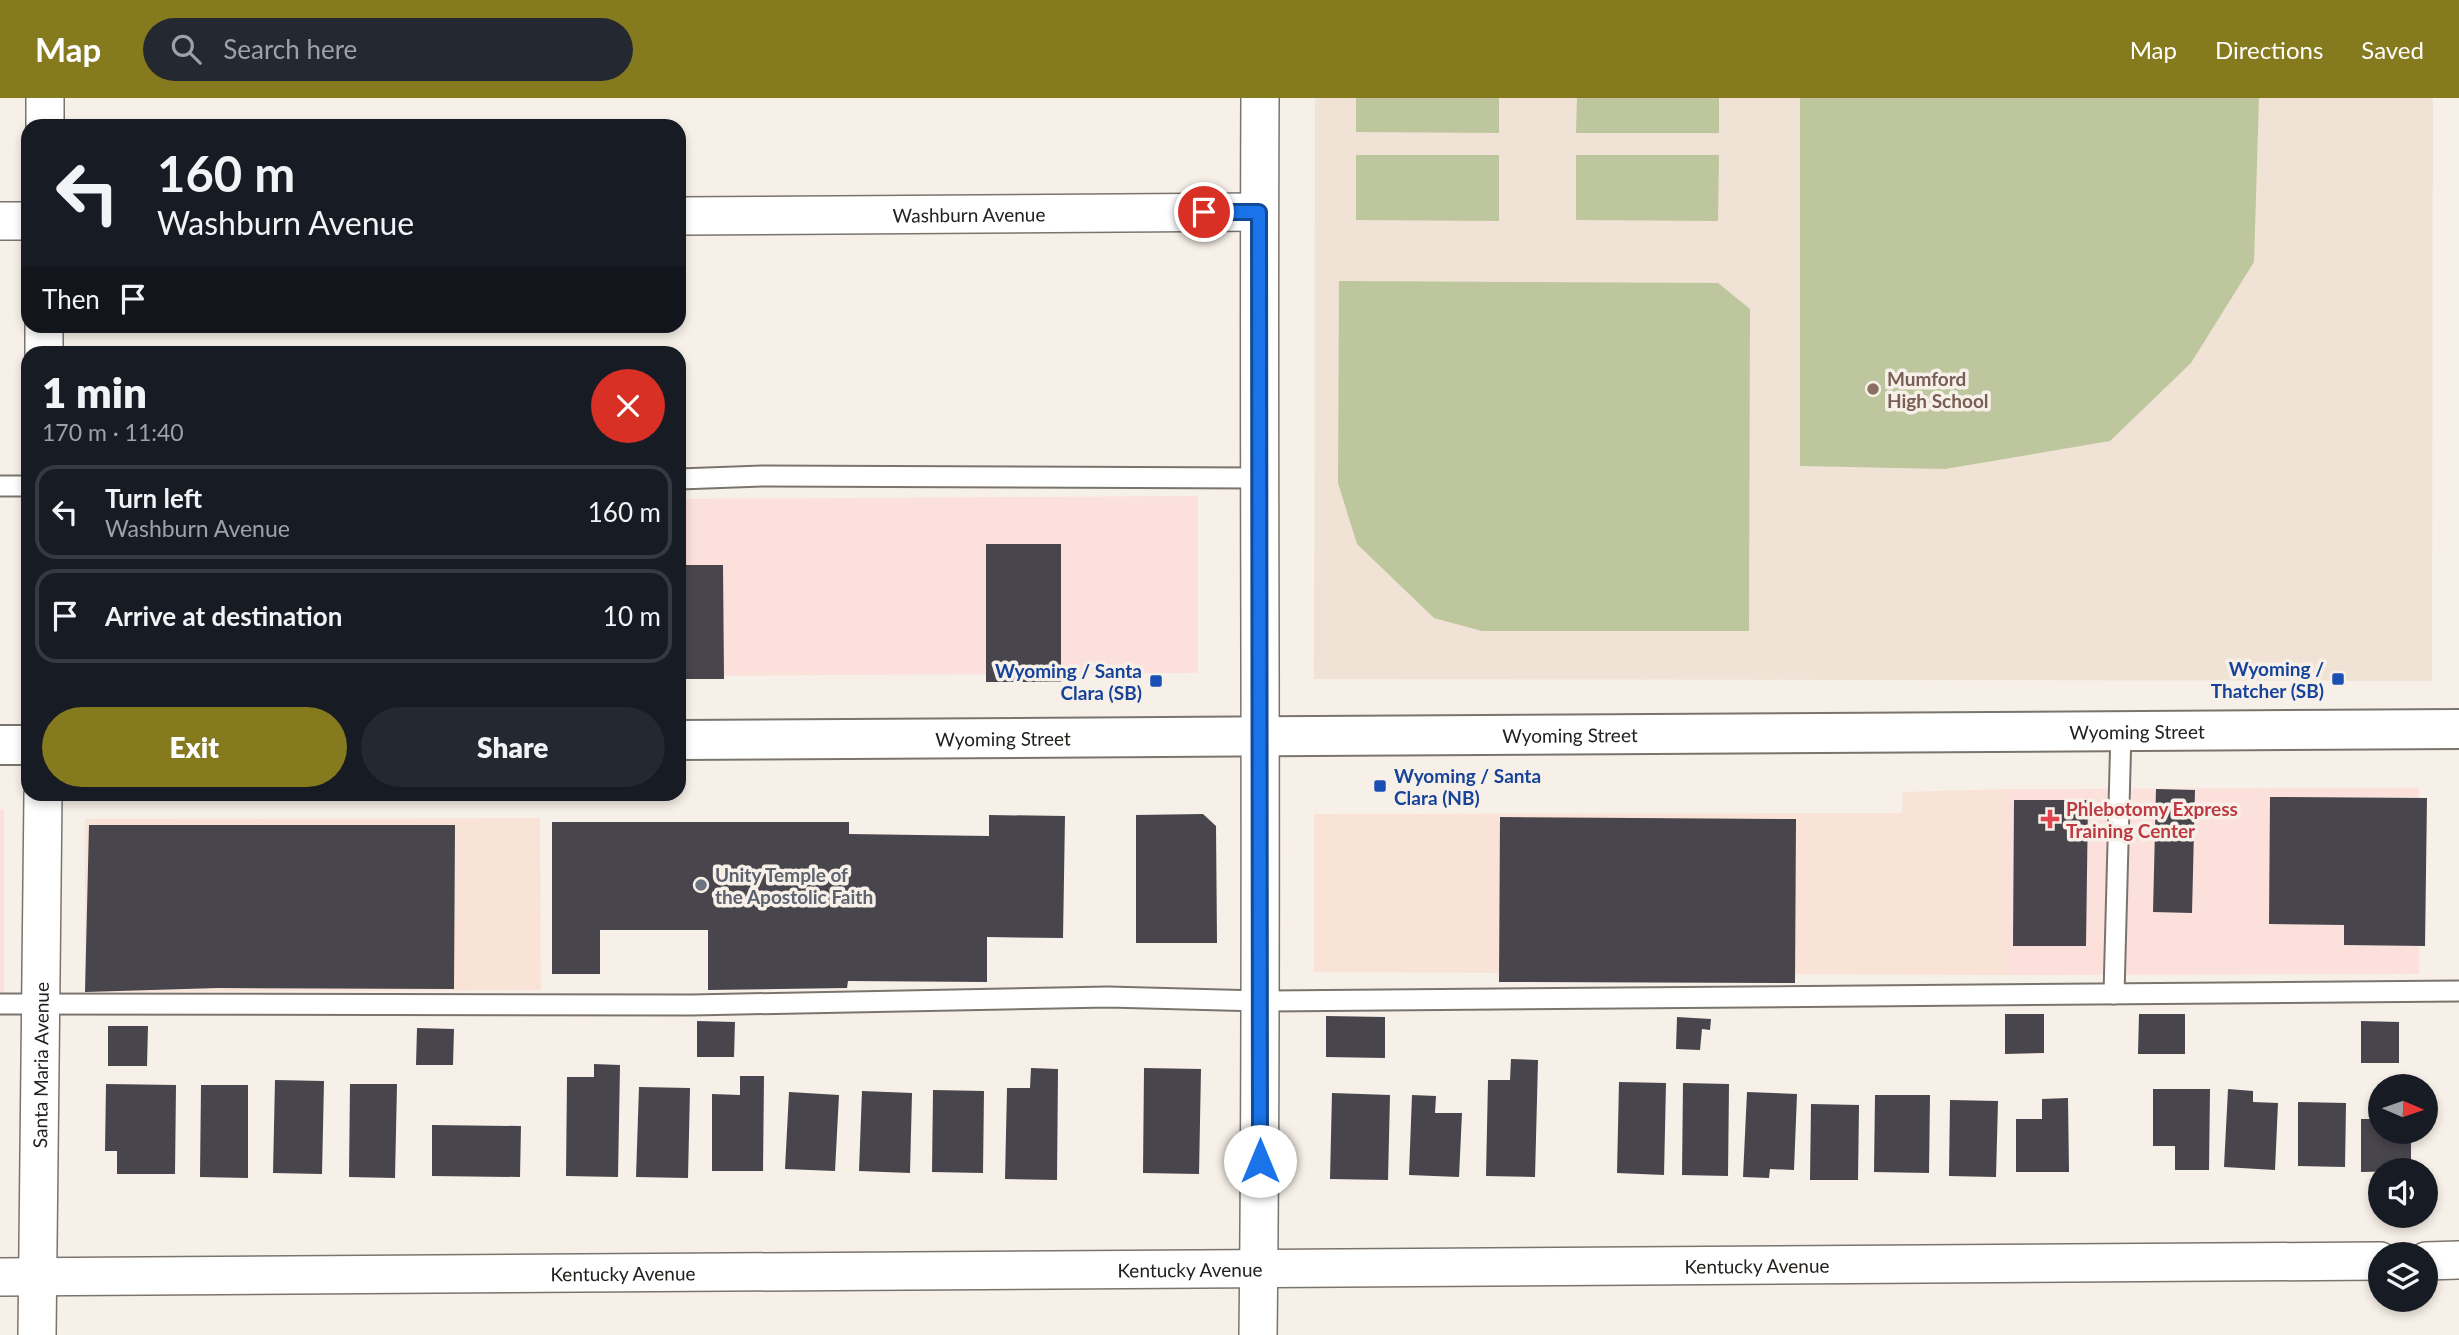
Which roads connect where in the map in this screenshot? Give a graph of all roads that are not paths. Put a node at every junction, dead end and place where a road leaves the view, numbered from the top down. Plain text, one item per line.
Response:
1 (45, 98) edge
2 (1259, 98) edge
3 (45, 119) edge
4 (1259, 212) junction
5 (686, 216) edge
6 (0, 221) edge
7 (21, 221) edge
8 (1258, 478) junction
9 (686, 479) edge
10 (0, 486) edge
11 (21, 486) edge
12 (2459, 729) edge
13 (2121, 731) junction
14 (1259, 736) junction
15 (686, 740) edge
16 (0, 745) edge
17 (21, 745) edge
18 (43, 801) edge
19 (2459, 991) edge
20 (2114, 994) junction
21 (1261, 1001) junction
22 (0, 1003) edge
23 (41, 1003) junction
24 (2459, 1260) edge
25 (2368, 1261) edge
26 (2438, 1261) edge
27 (1259, 1268) junction
28 (38, 1276) junction
29 (0, 1277) edge
30 (37, 1335) edge
31 (1258, 1335) edge

1 - 3 street
2 - 4 street
4 - 5 street, Washburn Avenue
4 - 8 street
6 - 7 street
8 - 9 lane
8 - 14 street
10 - 11 lane
12 - 13 street, Wyoming Street
13 - 14 street, Wyoming Street
13 - 20 lane
14 - 15 street, Wyoming Street
14 - 21 street
16 - 17 street
18 - 23 street, Santa Maria Avenue
19 - 20 lane
20 - 21 lane
21 - 23 lane
21 - 27 street
22 - 23 lane
23 - 28 street, Santa Maria Avenue
24 - 26 street
25 - 27 street, Kentucky Avenue
27 - 28 street, Kentucky Avenue
27 - 31 street
28 - 29 street, Kentucky Avenue
28 - 30 street, Santa Maria Avenue

